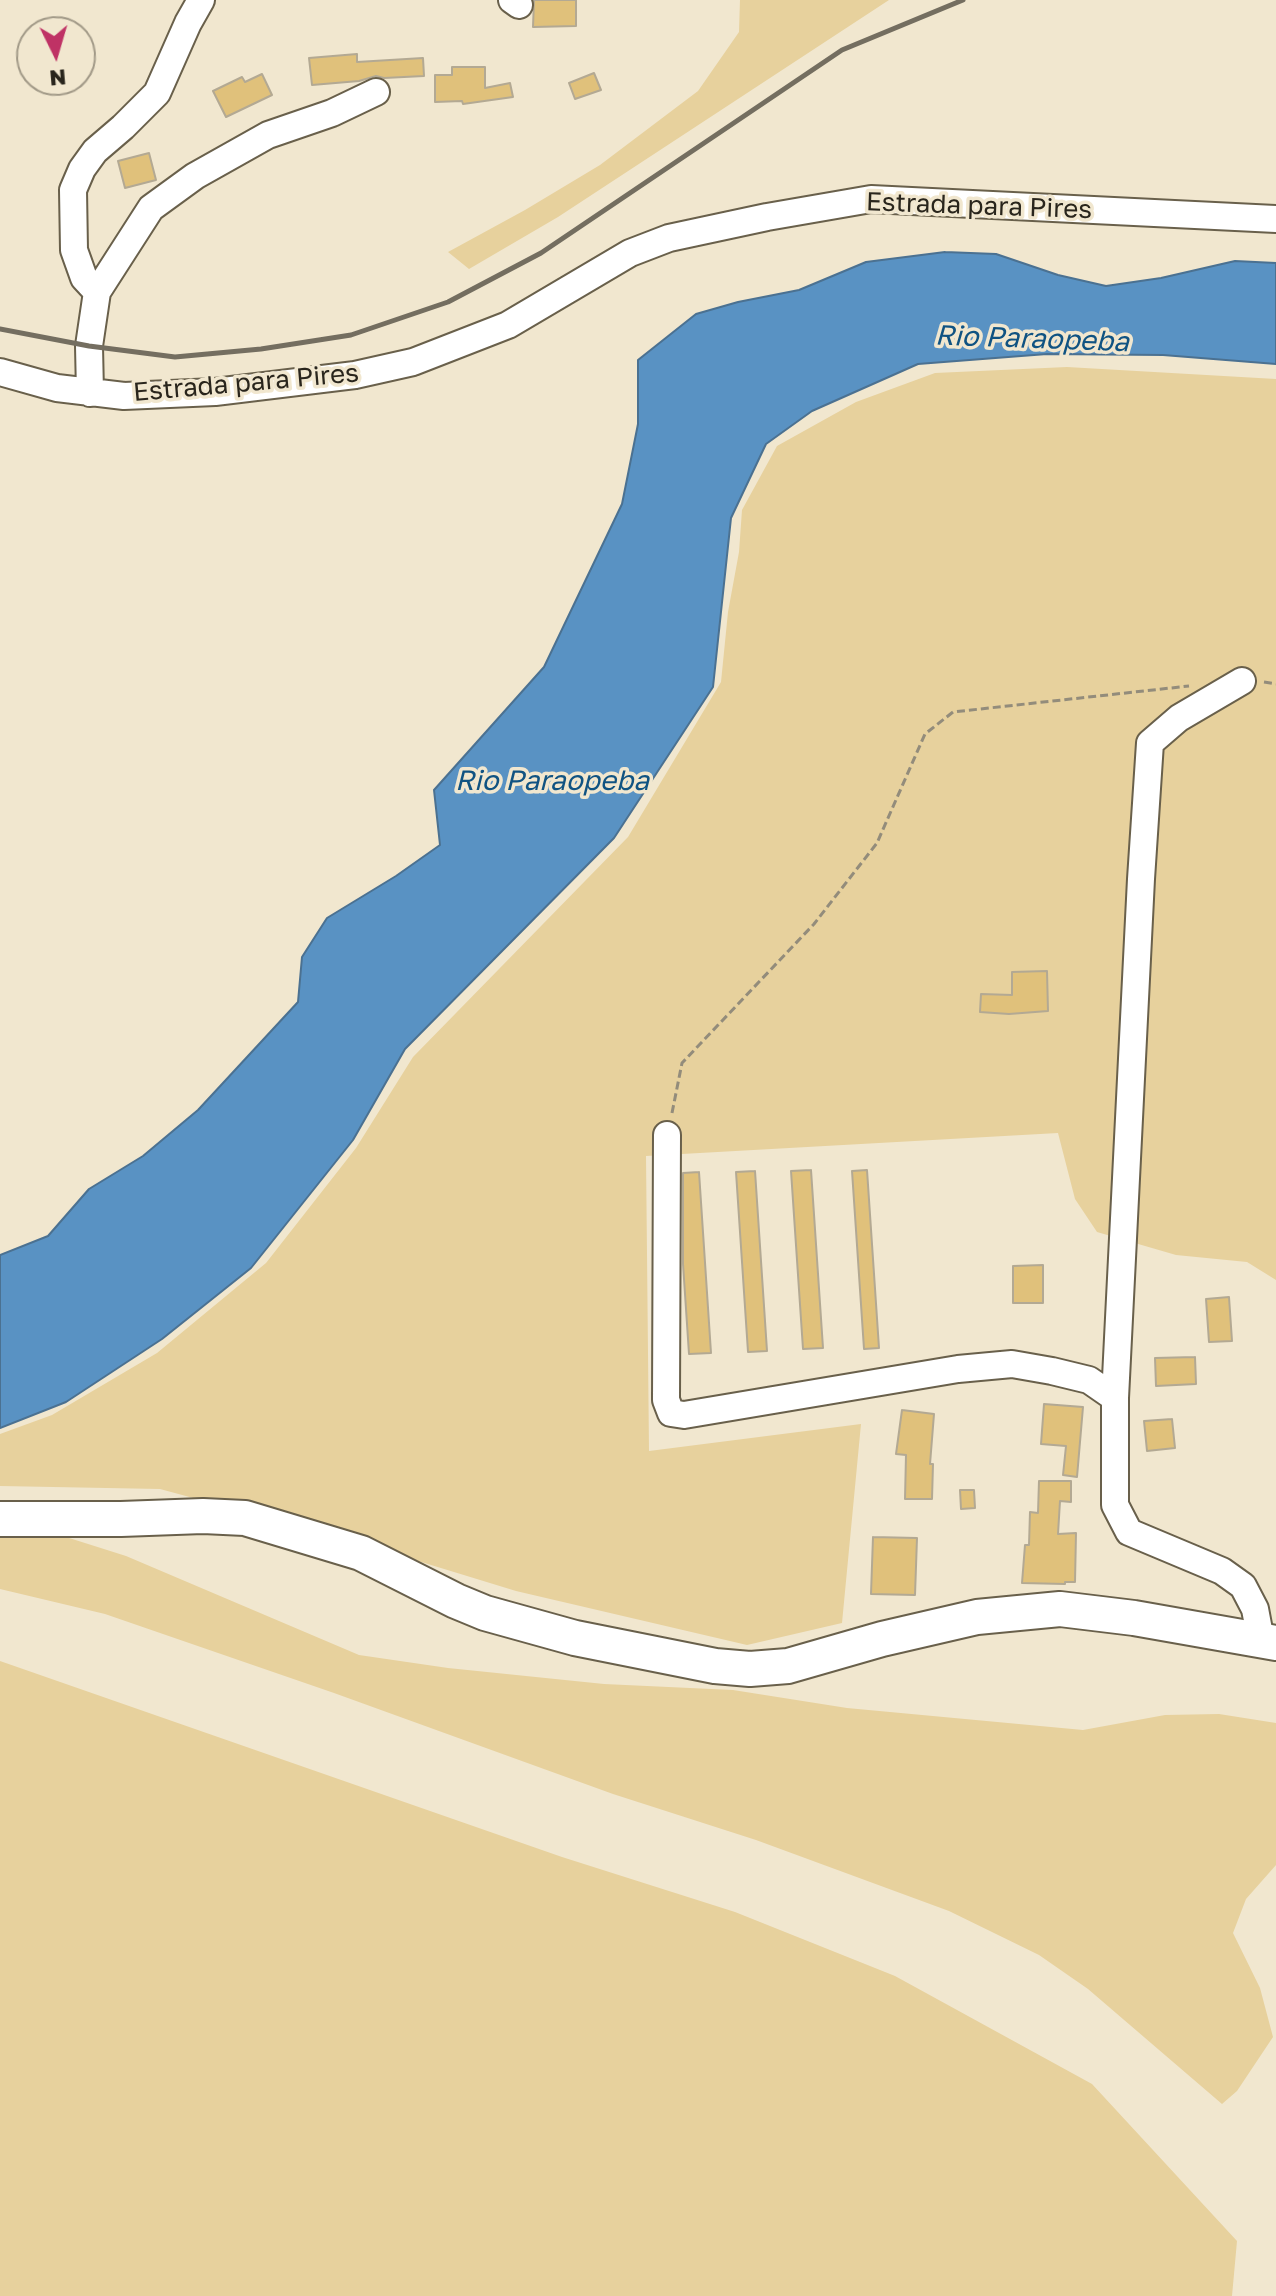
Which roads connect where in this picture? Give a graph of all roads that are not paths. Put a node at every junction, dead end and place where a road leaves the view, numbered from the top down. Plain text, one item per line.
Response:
1 (201, 0) edge
2 (376, 92) dead end
3 (1276, 219) edge
4 (97, 292) junction
5 (0, 372) edge
6 (90, 393) junction
7 (1242, 681) road end
8 (667, 1135) road end
9 (1115, 1398) junction
10 (0, 1519) edge
11 (1268, 1642) edge

1 - 4 street
2 - 4 street
3 - 6 street, Estrada para Pires
4 - 6 street
5 - 6 street, Estrada para Pires
7 - 9 street
8 - 9 street
9 - 11 street
10 - 11 main road

